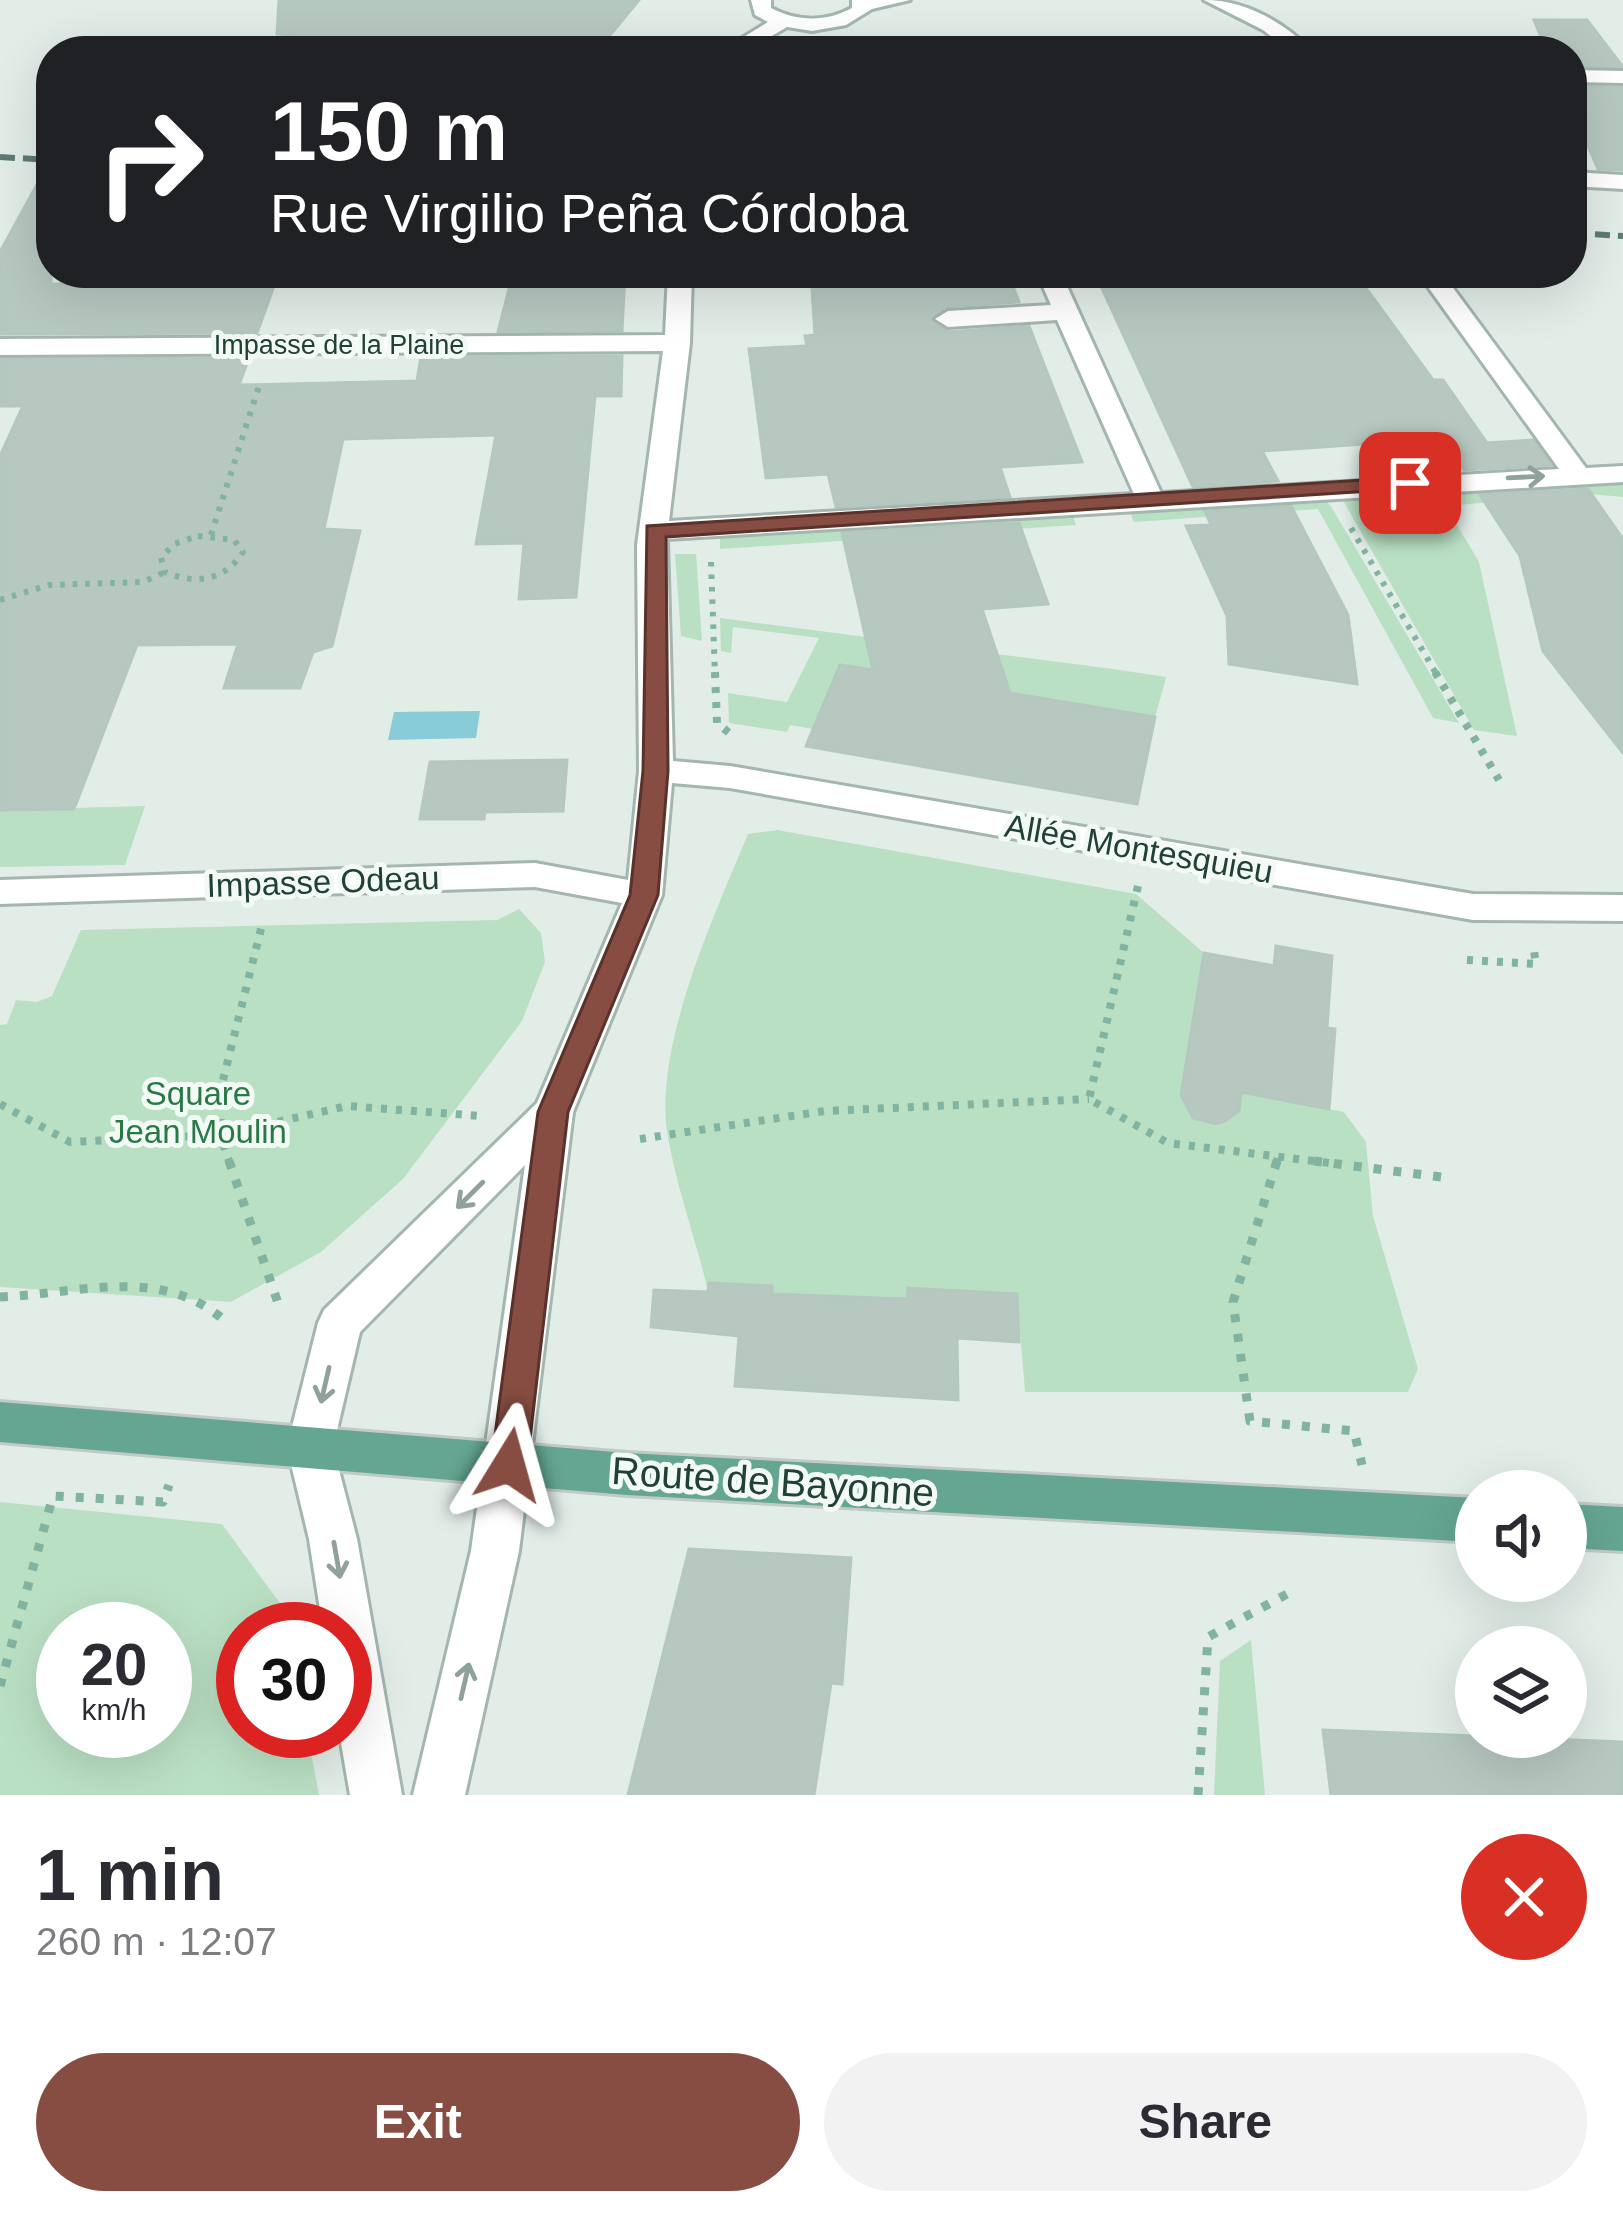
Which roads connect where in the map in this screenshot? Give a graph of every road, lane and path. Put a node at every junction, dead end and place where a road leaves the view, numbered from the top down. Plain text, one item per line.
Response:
1 (761, 0) edge
2 (900, 0) edge
3 (1214, 0) edge
4 (863, 2) edge
5 (784, 21) junction
6 (758, 36) edge
7 (1283, 36) edge
8 (1587, 76) edge
9 (1623, 77) edge
10 (1587, 180) edge
11 (1623, 182) edge
12 (679, 288) edge
13 (1056, 288) edge
14 (1441, 288) edge
15 (1066, 312) junction
16 (948, 319) dead end
17 (677, 343) junction
18 (0, 347) edge
19 (260, 383) dead end
20 (1576, 474) junction
21 (1623, 474) edge
22 (1150, 499) junction
23 (1343, 516) dead end
24 (655, 531) junction
25 (212, 535) junction
26 (710, 539) dead end
27 (165, 572) junction
28 (0, 599) edge
29 (737, 754) dead end
30 (656, 771) junction
31 (1499, 780) dead end
32 (1146, 849) junction
33 (272, 883) junction
34 (0, 892) edge
35 (644, 895) junction
36 (1623, 908) edge
37 (1531, 932) dead end
38 (1467, 960) dead end
39 (1089, 1099) junction
40 (0, 1104) edge
41 (553, 1112) junction
42 (488, 1116) dead end
43 (220, 1135) junction
44 (640, 1139) dead end
45 (1278, 1156) junction
46 (1441, 1177) dead end
47 (0, 1298) edge
48 (278, 1303) dead end
49 (227, 1323) dead end
50 (0, 1421) edge
51 (187, 1433) junction
52 (310, 1447) junction
53 (509, 1465) junction
54 (1374, 1514) junction
55 (1455, 1519) edge
56 (1587, 1527) edge
57 (1623, 1529) edge
58 (1287, 1594) dead end
59 (0, 1686) edge
60 (376, 1795) edge
61 (439, 1795) edge
62 (1198, 1795) edge

1 - 5 street
2 - 4 street
3 - 7 street
4 - 5 street
5 - 6 street
8 - 9 street
10 - 11 street
12 - 17 street
13 - 15 street
14 - 20 street
15 - 16 street
15 - 22 street
17 - 18 street, Impasse de la Plaine
17 - 24 street
19 - 25 path
20 - 21 street
22 -> 20 street
22 - 24 street
23 - 31 path
24 - 30 street
25 - 27 path
25 - 27 path
26 - 29 path
27 - 28 path
30 - 32 street, Allée Montesquieu
30 - 35 street
32 - 36 street, Allée Montesquieu
32 - 39 path
33 - 34 street, Impasse Odeau
33 - 35 street, Impasse Odeau
33 - 43 path
35 - 41 street
37 - 38 path
39 - 44 path
39 - 45 path
40 - 43 path
41 -> 52 street
41 - 53 street
42 - 43 path
43 - 48 path
45 - 46 path
45 - 54 path
47 - 49 path
50 - 51 main road, Route de Bayonne
51 - 52 main road, Route de Bayonne
51 - 59 path
52 - 53 main road, Route de Bayonne
52 -> 60 street
53 - 54 main road, Route de Bayonne
61 -> 53 street
54 - 55 main road, Route de Bayonne
56 - 57 main road
58 - 62 path

